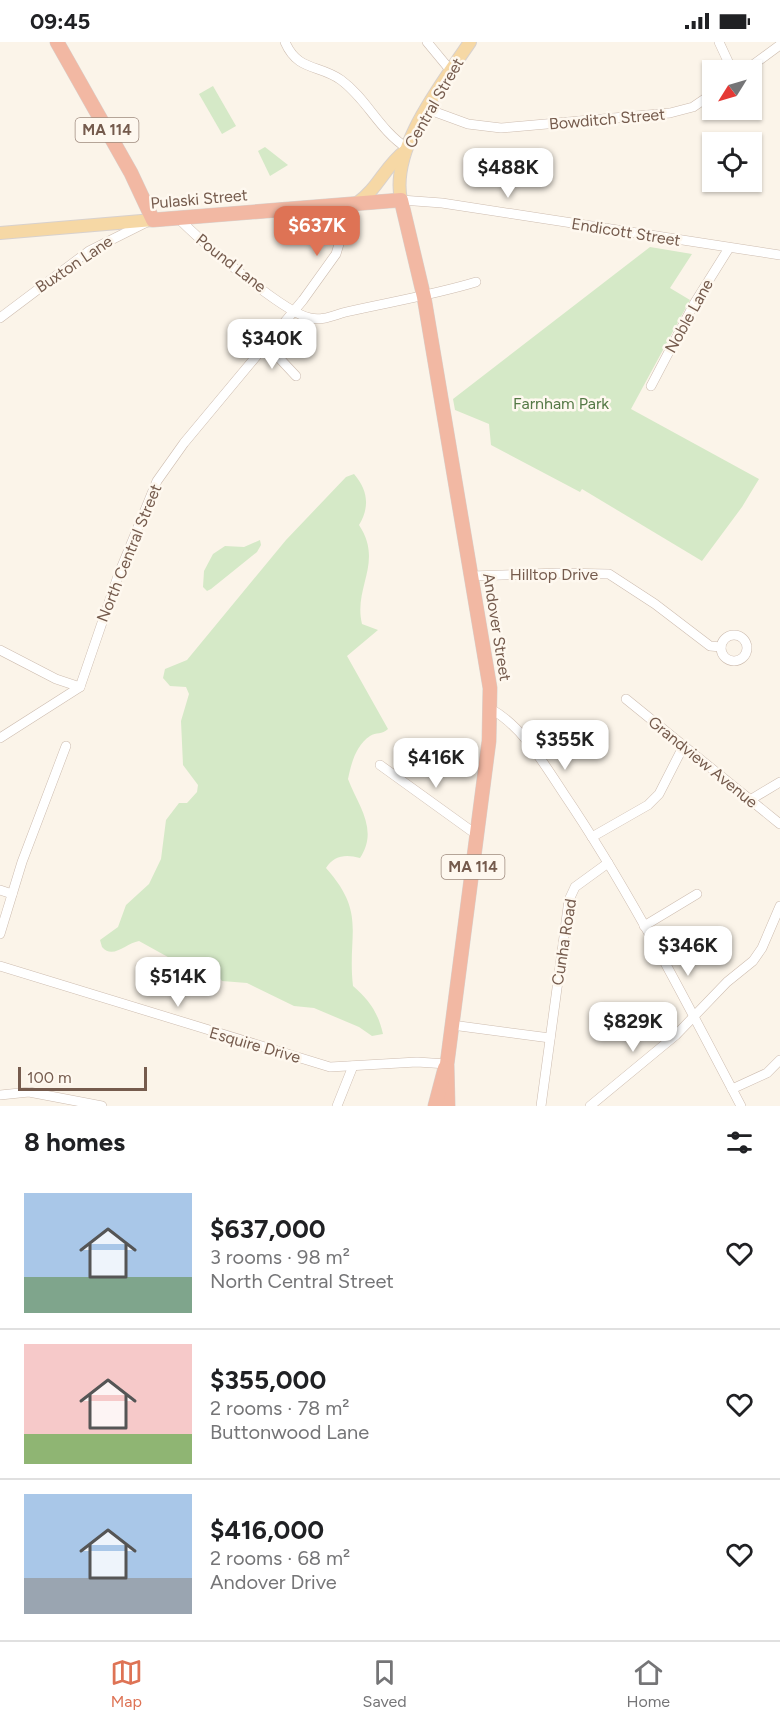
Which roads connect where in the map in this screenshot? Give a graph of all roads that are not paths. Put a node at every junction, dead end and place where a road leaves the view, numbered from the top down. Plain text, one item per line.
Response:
1 (57, 42) edge
2 (285, 42) edge
3 (427, 42) edge
4 (470, 42) edge
5 (719, 42) edge
6 (780, 45) edge
7 (727, 60) edge
8 (760, 60) edge
9 (451, 71) junction
10 (702, 101) edge
11 (427, 109) junction
12 (406, 149) junction
13 (400, 200) junction
14 (350, 203) junction
15 (179, 219) junction
16 (153, 220) junction
17 (0, 233) edge
18 (729, 248) junction
19 (780, 255) edge
20 (476, 282) dead end
21 (424, 297) junction
22 (293, 311) junction
23 (0, 318) edge
24 (267, 345) junction
25 (296, 375) dead end
26 (651, 386) dead end
27 (472, 576) junction
28 (721, 647) dead end
29 (0, 650) edge
30 (80, 687) junction
31 (626, 699) dead end
32 (491, 709) junction
33 (0, 738) edge
34 (66, 746) dead end
35 (683, 747) junction
36 (380, 765) dead end
37 (780, 782) edge
38 (750, 800) junction
39 (780, 824) edge
40 (477, 835) junction
41 (592, 837) junction
42 (608, 863) junction
43 (0, 890) edge
44 (12, 894) junction
45 (697, 894) dead end
46 (780, 906) edge
47 (644, 926) junction
48 (0, 934) edge
49 (0, 966) edge
50 (693, 1015) junction
51 (452, 1025) junction
52 (550, 1038) junction
53 (780, 1060) edge
54 (447, 1064) junction
55 (353, 1066) junction
56 (732, 1089) junction
57 (0, 1095) edge
58 (102, 1106) edge
59 (337, 1106) edge
60 (435, 1106) edge
61 (448, 1106) edge
62 (541, 1106) edge
63 (590, 1106) edge
64 (741, 1106) edge

1 - 16 highway, MA 114
2 - 12 street
3 - 9 street
4 - 9 main road, Central Street
5 - 7 street
6 - 8 street
9 - 11 main road, Central Street
10 - 11 street, Bowditch Street
11 - 12 main road, Central Street
12 - 13 main road, Central Street
12 - 14 main road
13 - 14 highway, Pulaski Street
13 - 18 street, Endicott Street
13 - 21 highway, Andover Street / MA 114
14 - 15 highway, Pulaski Street
14 - 22 street, North Central Street
15 - 16 highway, Pulaski Street
15 - 22 street, Pound Lane
16 - 17 main road, Pulaski Street
16 - 23 street, Buxton Lane
18 - 19 street, Endicott Street
18 - 26 street, Noble Lane
20 - 21 street, Pound Lane
21 - 22 street, Pound Lane
21 - 27 highway, Andover Street / MA 114
22 - 24 street, North Central Street
24 - 25 street
24 - 30 street, North Central Street
27 - 28 street, Hilltop Drive
27 - 32 highway, Andover Street / MA 114
29 - 30 street
30 - 33 street
31 - 35 street, Grandview Avenue
32 - 40 highway, Andover Street / MA 114
32 - 41 street
34 - 44 street
35 - 38 street, Grandview Avenue
35 - 41 street
36 - 40 street
37 - 38 street
38 - 39 street, Grandview Avenue
40 - 51 highway, Andover Street / MA 114
41 - 42 street
42 - 47 street
42 - 52 street, Cunha Road
43 - 44 street
44 - 48 street
45 - 47 street
46 - 50 street
47 - 50 street
49 - 55 street, Esquire Drive
50 - 56 street
50 - 63 street
51 - 52 street
51 - 54 highway, Andover Street / MA 114
52 - 62 street, Cunha Road
53 - 56 street
54 - 55 street, Esquire Drive
54 - 60 highway, Andover Street / MA 114
54 - 61 highway, Andover Street / MA 114
55 - 59 street
56 - 64 street
57 - 58 street

